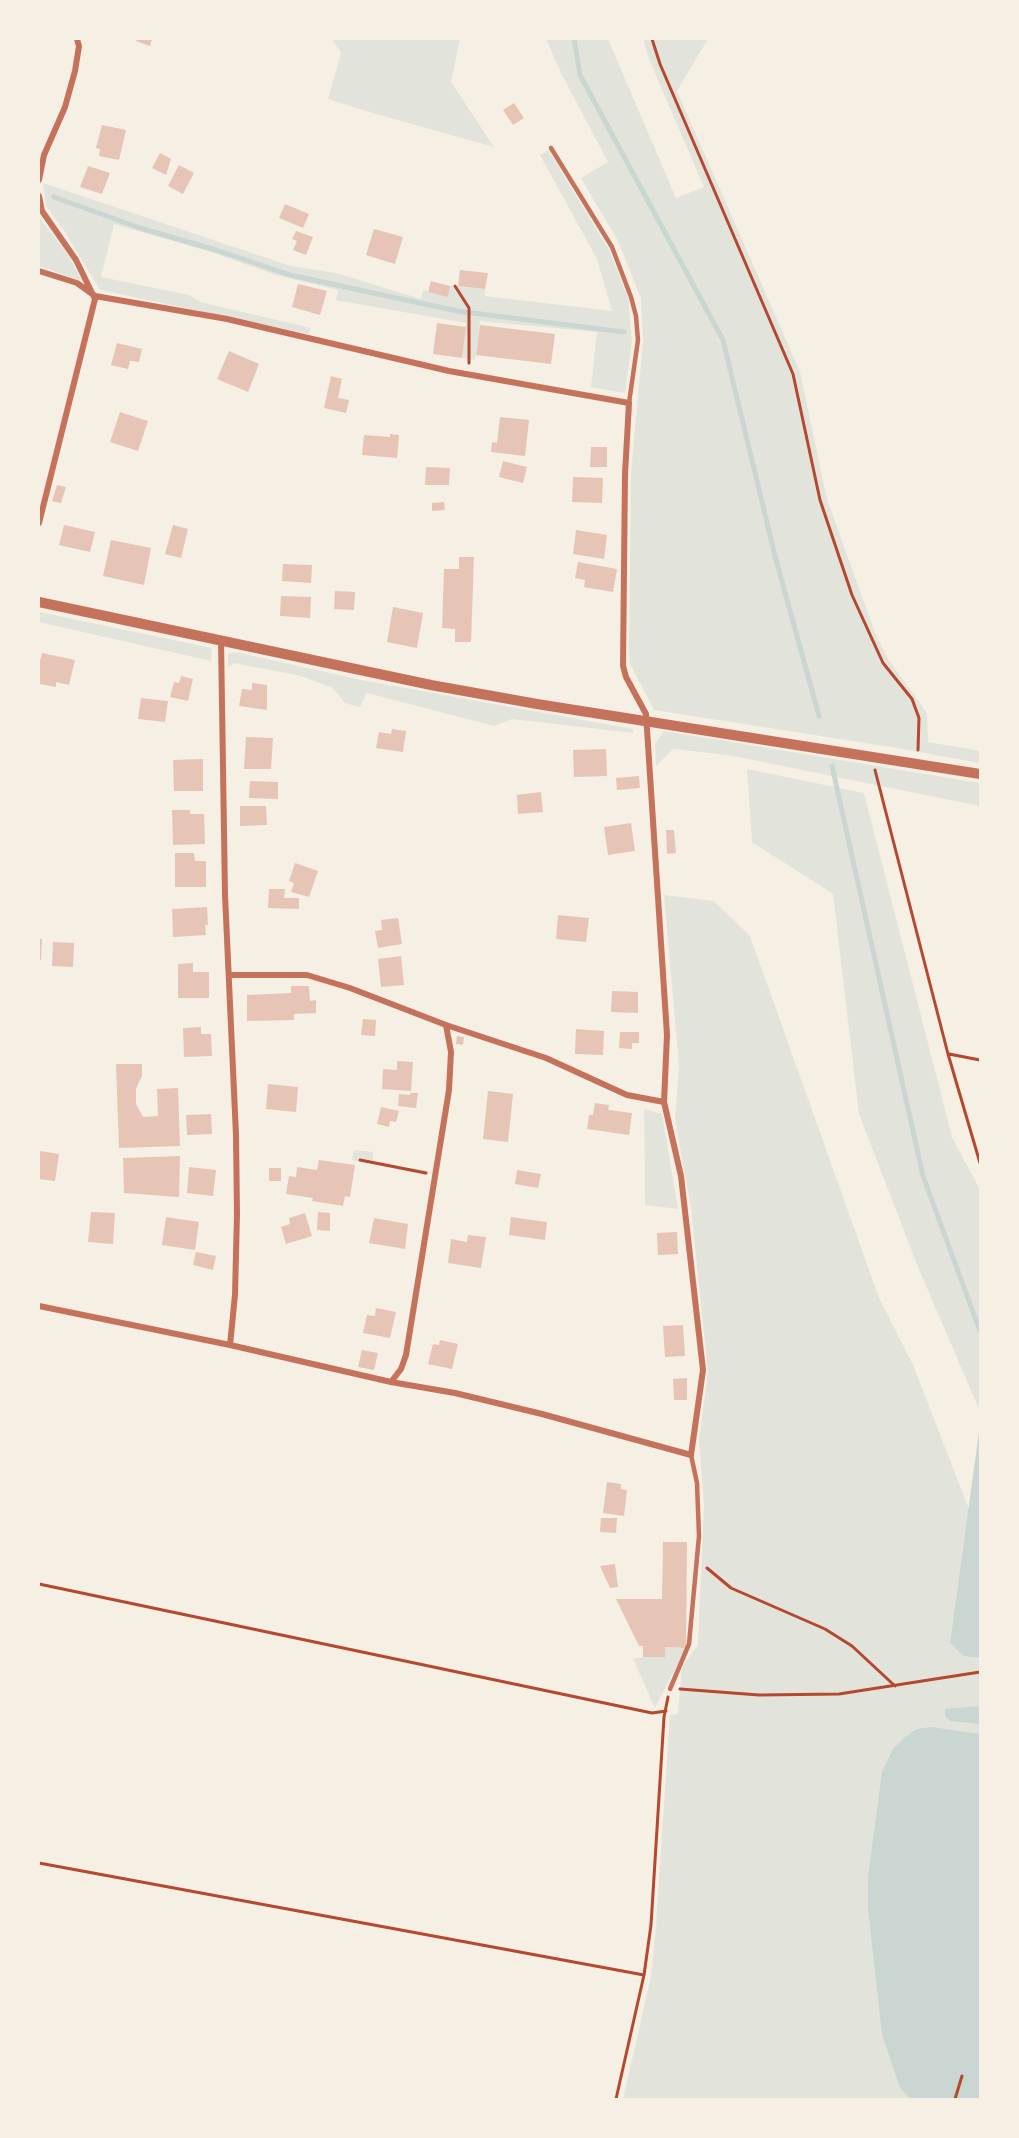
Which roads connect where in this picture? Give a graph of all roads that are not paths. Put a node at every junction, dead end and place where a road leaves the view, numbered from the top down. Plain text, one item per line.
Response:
1 (77, 39) edge
2 (550, 148) dead end
3 (39, 180) edge
4 (39, 196) edge
5 (39, 271) edge
6 (95, 296) junction
7 (629, 404) junction
8 (39, 523) edge
9 (39, 602) edge
10 (220, 640) junction
11 (647, 722) junction
12 (980, 774) edge
13 (229, 975) junction
14 (446, 1025) junction
15 (664, 1102) junction
16 (39, 1306) edge
17 (230, 1345) junction
18 (391, 1382) junction
19 (691, 1455) junction
20 (670, 1689) road end

1 - 3 street
2 - 7 lane
4 - 6 street
5 - 6 street
6 - 7 street
6 - 8 street
7 - 11 street
9 - 10 street
10 - 11 street
10 - 13 street
11 - 12 street
11 - 15 street
13 - 14 street
13 - 17 street
14 - 15 street
14 - 18 street
15 - 19 street
16 - 17 street
17 - 18 street
18 - 19 street
19 - 20 lane

